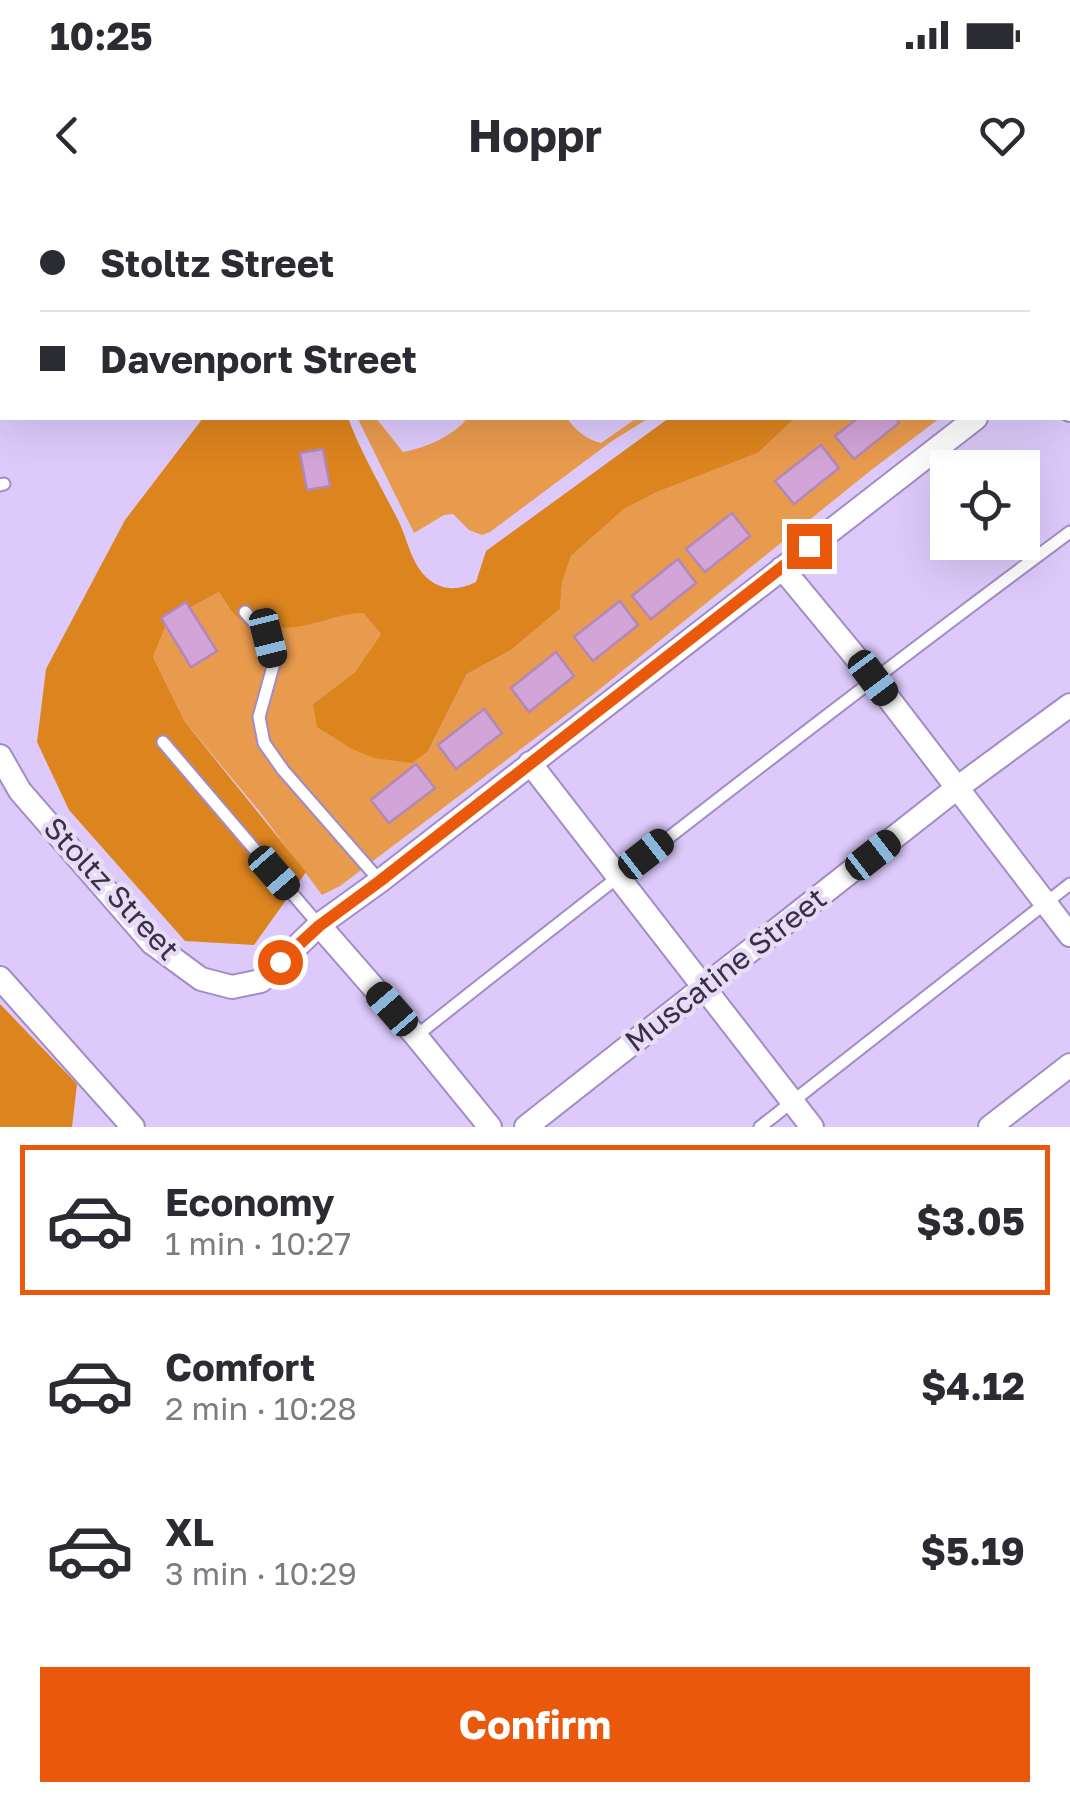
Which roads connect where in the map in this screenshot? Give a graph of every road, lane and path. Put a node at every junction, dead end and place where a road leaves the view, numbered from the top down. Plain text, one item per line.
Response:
1 (973, 420) edge
2 (1070, 532) edge
3 (782, 568) junction
4 (246, 612) dead end
5 (873, 678) junction
6 (1070, 704) edge
7 (162, 742) dead end
8 (0, 756) edge
9 (530, 763) junction
10 (957, 788) junction
11 (618, 876) junction
12 (380, 881) junction
13 (1070, 884) edge
14 (1045, 904) junction
15 (319, 926) junction
16 (1070, 935) edge
17 (0, 978) edge
18 (704, 988) junction
19 (416, 1036) junction
20 (1070, 1066) edge
21 (792, 1101) junction
22 (133, 1127) edge
23 (490, 1127) edge
24 (526, 1127) edge
25 (760, 1127) edge
26 (812, 1127) edge
27 (990, 1127) edge

1 - 3 street, Stoltz Street
2 - 5 lane
3 - 5 street
3 - 9 street, Stoltz Street
4 - 12 lane
5 - 10 street
5 - 11 lane
6 - 10 street, Muscatine Street
7 - 15 lane
8 - 15 street, Stoltz Street
9 - 11 street
9 - 12 street, Stoltz Street
10 - 14 street
10 - 18 street, Muscatine Street
11 - 18 street
11 - 19 lane
12 - 15 street, Stoltz Street
13 - 14 lane
14 - 16 street
14 - 21 lane
15 - 19 street
17 - 22 street
18 - 21 street
18 - 24 street, Muscatine Street
19 - 23 street
20 - 27 street
21 - 25 lane
21 - 26 street

